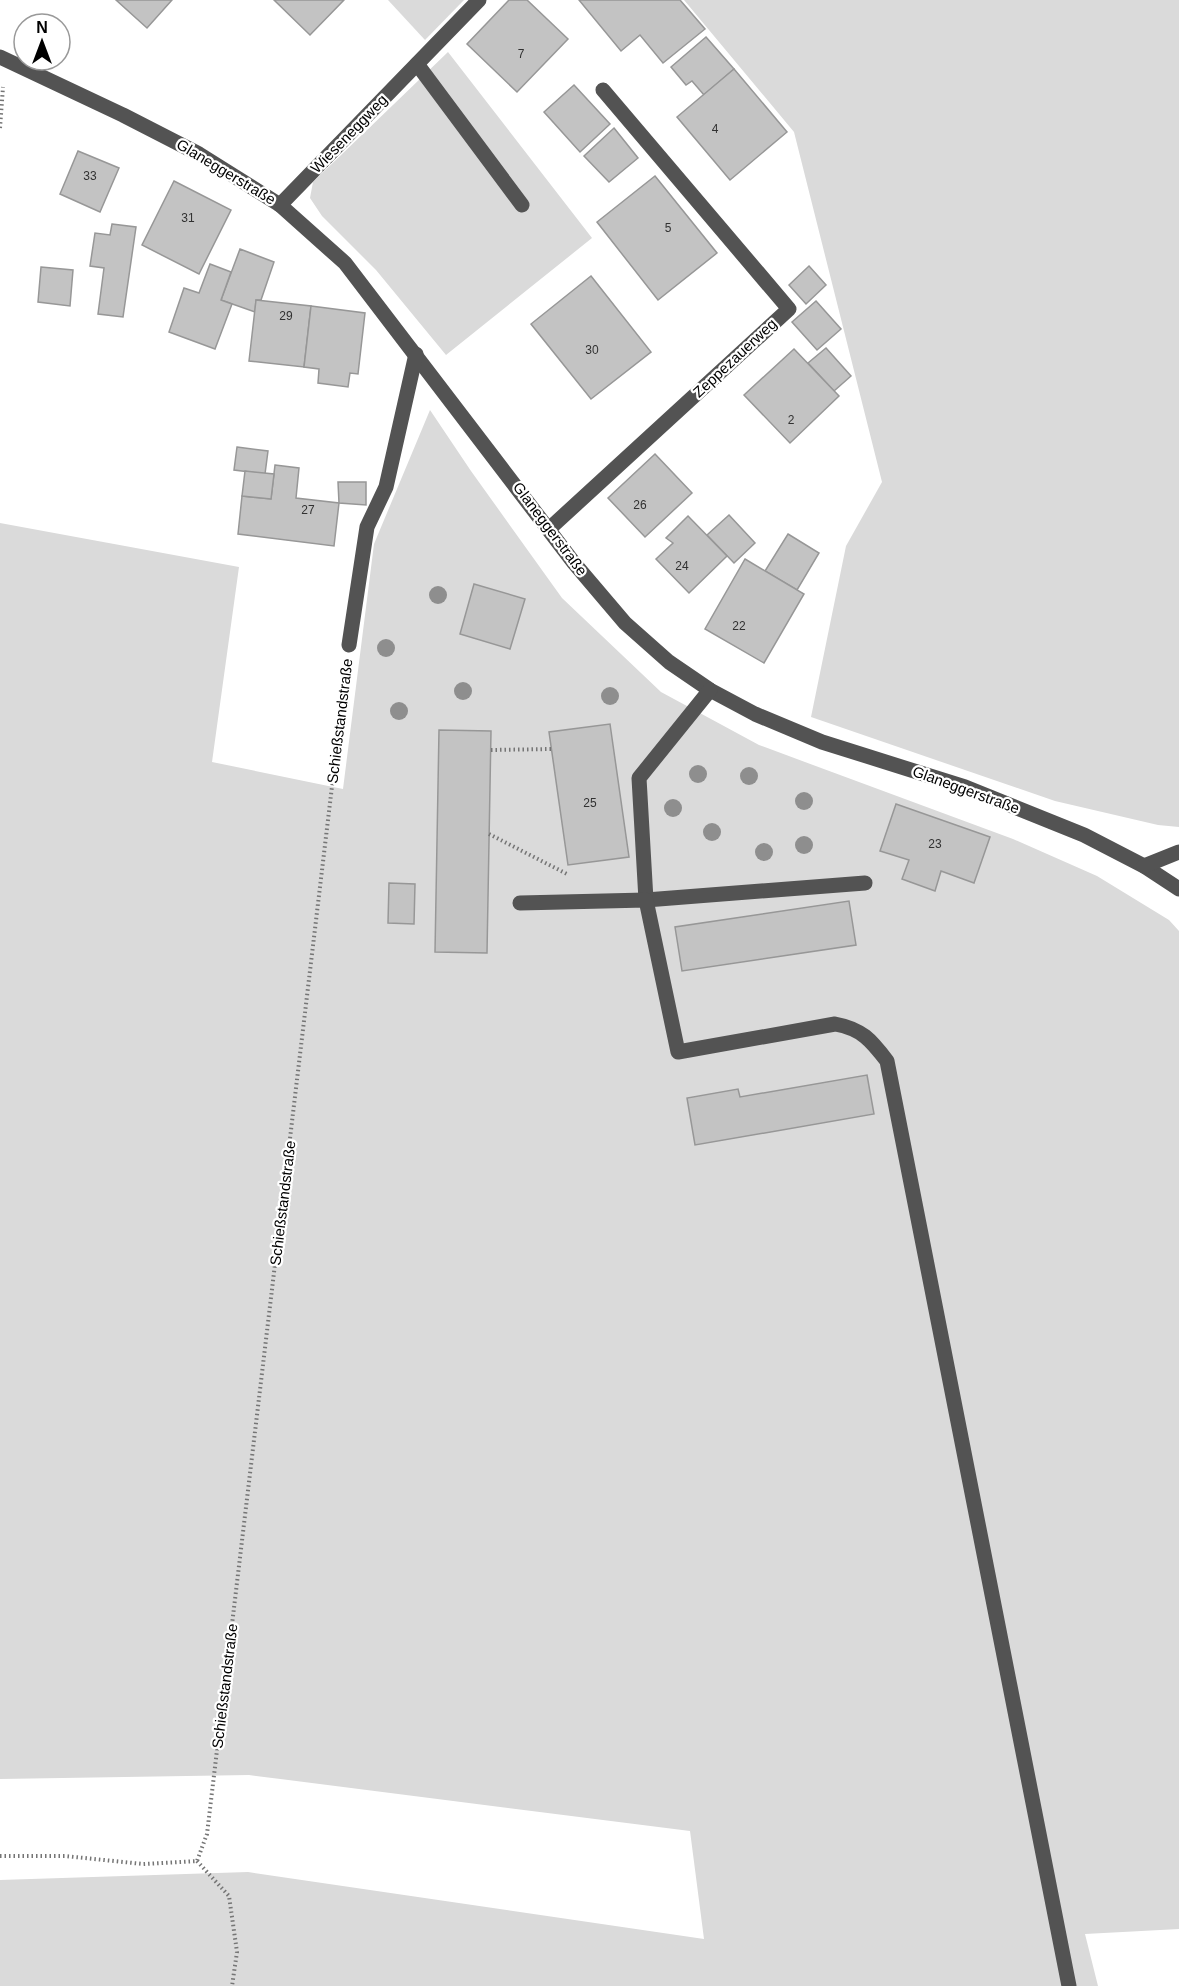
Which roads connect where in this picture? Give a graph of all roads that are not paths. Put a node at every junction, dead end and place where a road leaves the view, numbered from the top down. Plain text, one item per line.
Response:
1 (479, 0) edge
2 (2, 58) edge
3 (417, 64) junction
4 (603, 90) dead end
5 (280, 205) junction
6 (522, 205) dead end
7 (416, 354) junction
8 (549, 528) junction
9 (349, 645) road end
10 (710, 690) junction
11 (1179, 852) edge
12 (1144, 866) junction
13 (865, 883) dead end
14 (1179, 889) edge
15 (646, 900) junction
16 (520, 903) dead end
17 (1069, 1986) edge

1 - 3 street, Wieseneggweg
2 - 5 street, Glaneggerstraße
3 - 5 street, Wieseneggweg
3 - 6 street
4 - 8 street, Zeppezauerweg
5 - 7 street, Glaneggerstraße
7 - 8 street, Glaneggerstraße
7 - 9 street, Schießstandstraße
8 - 10 street, Glaneggerstraße
10 - 12 street, Glaneggerstraße
10 - 15 street
11 - 12 street
12 - 14 street, Glaneggerstraße
13 - 15 street
15 - 16 street
15 - 17 street

